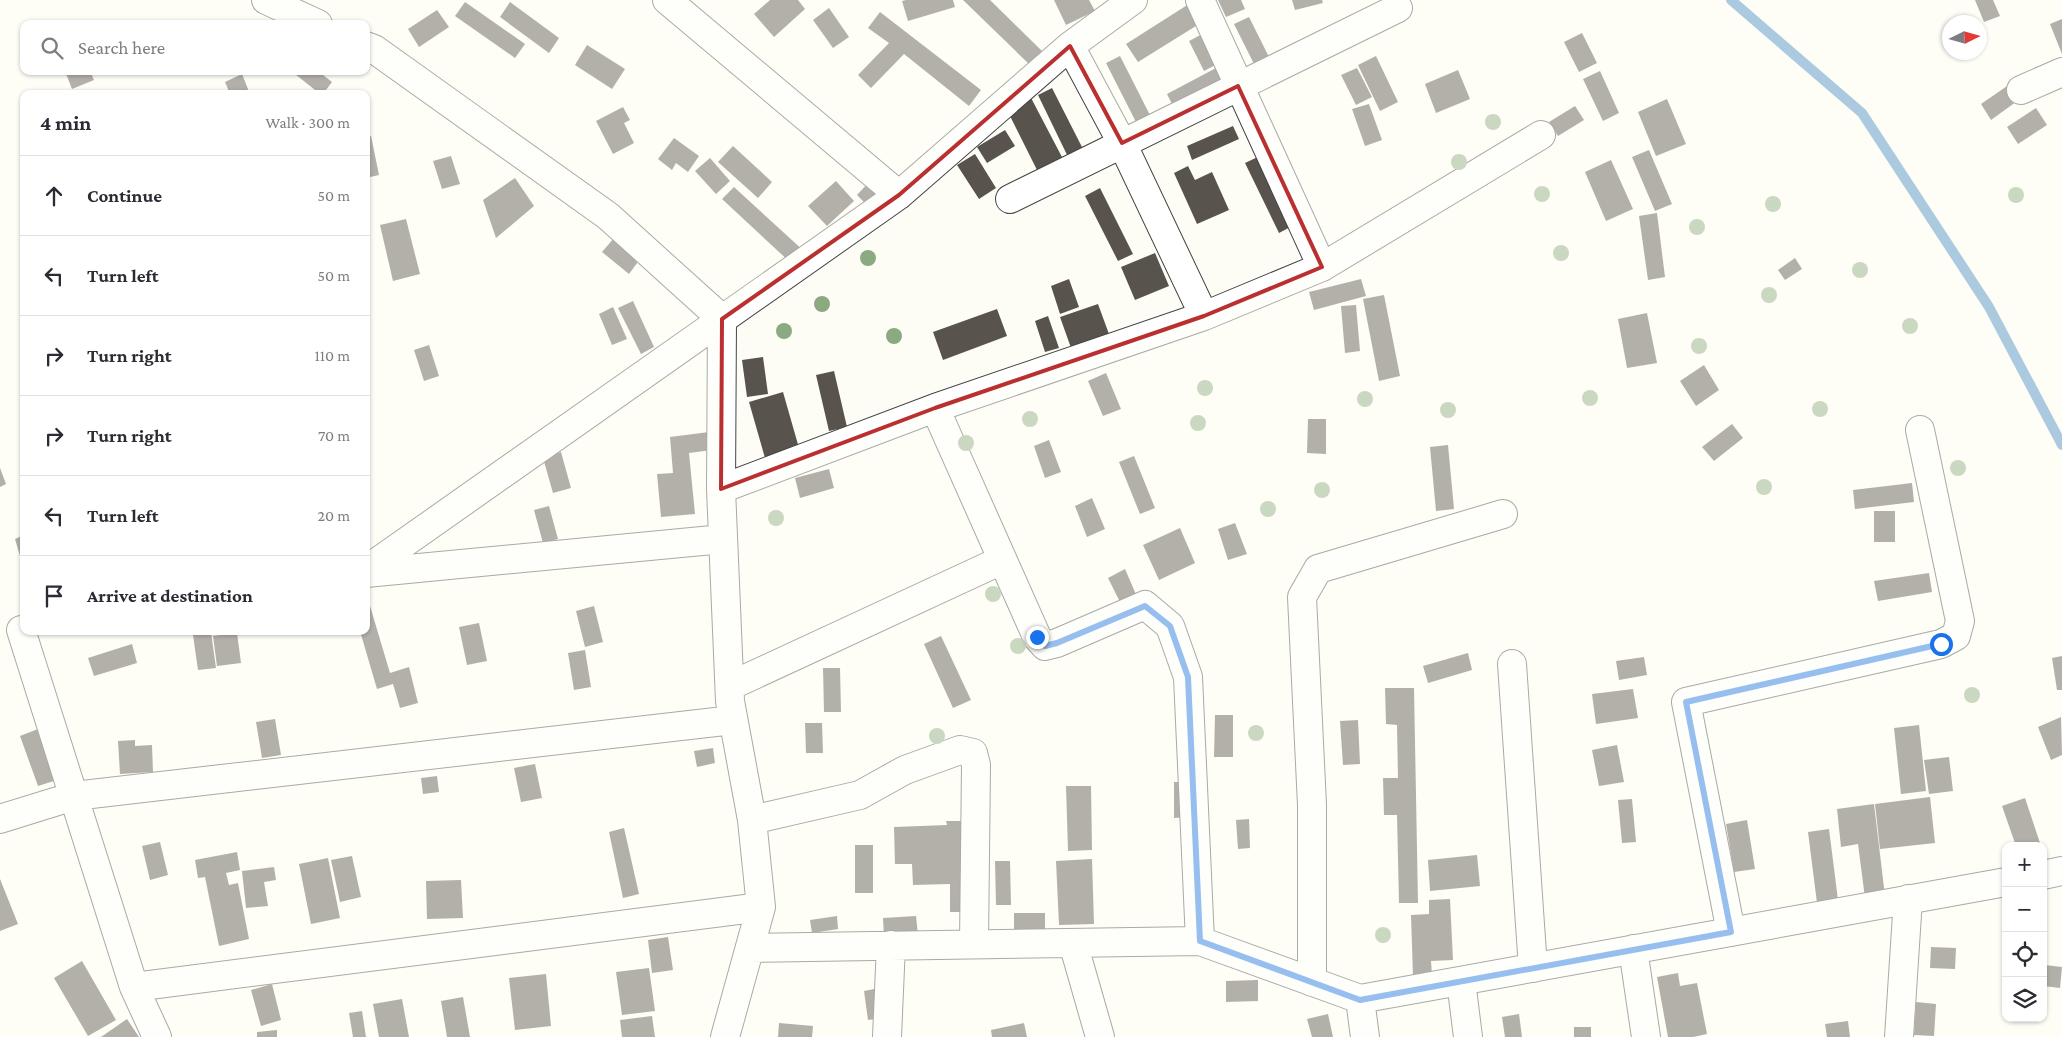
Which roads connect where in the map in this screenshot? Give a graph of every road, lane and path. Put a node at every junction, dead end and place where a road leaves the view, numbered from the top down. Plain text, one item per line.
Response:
1 (266, 0) edge
2 (667, 0) edge
3 (1133, 0) edge
4 (1200, 0) edge
5 (1398, 8) dead end
6 (309, 20) edge
7 (1070, 46) junction
8 (370, 48) edge
9 (2062, 72) edge
10 (1238, 86) junction
11 (2021, 90) dead end
12 (1541, 135) dead end
13 (1122, 143) junction
14 (899, 195) junction
15 (1010, 199) dead end
16 (1322, 267) junction
17 (1204, 316) junction
18 (722, 319) junction
19 (935, 408) junction
20 (1920, 430) dead end
21 (721, 489) junction
22 (1502, 514) dead end
23 (723, 539) junction
24 (1002, 560) junction
25 (370, 568) edge
26 (370, 571) edge
27 (15, 629) edge
28 (1512, 664) dead end
29 (730, 686) junction
30 (733, 720) junction
31 (74, 796) junction
32 (0, 819) edge
33 (752, 820) junction
34 (2062, 871) edge
35 (2047, 874) edge
36 (2002, 883) edge
37 (1908, 899) junction
38 (761, 906) junction
39 (1731, 932) junction
40 (1200, 941) junction
41 (1073, 943) junction
42 (974, 944) junction
43 (891, 945) junction
44 (750, 948) junction
45 (1633, 949) junction
46 (1533, 968) junction
47 (1461, 981) junction
48 (1312, 982) junction
49 (134, 987) junction
50 (1360, 1000) junction
51 (157, 1037) edge
52 (725, 1037) edge
53 (887, 1037) edge
54 (1100, 1037) edge
55 (1365, 1037) edge
56 (1468, 1037) edge
57 (1646, 1037) edge
58 (1899, 1037) edge

1 - 6 street
2 - 14 street
3 - 7 street
4 - 10 street
5 - 10 street
7 - 13 street
7 - 14 street
8 - 18 street
9 - 11 street
10 - 13 street
10 - 16 street
12 - 16 street
13 - 15 street
13 - 17 street
14 - 18 street
16 - 17 street
17 - 19 street
18 - 21 street
18 - 25 street
19 - 21 street
19 - 24 street
20 - 39 street
21 - 23 street
22 - 48 street
23 - 26 street
23 - 29 street
24 - 29 street
24 - 40 street
27 - 31 street
28 - 46 street
29 - 30 street
30 - 31 street
30 - 33 street
31 - 32 street
31 - 49 street
33 - 38 street
33 - 42 street
34 - 35 street
36 - 37 street
37 - 39 street
37 - 58 street
38 - 44 street
38 - 49 street
39 - 45 street
40 - 41 street
40 - 48 street
41 - 42 street
41 - 54 street
42 - 43 street
43 - 44 street
43 - 53 street
44 - 52 street
45 - 46 street
45 - 57 street
46 - 47 street
47 - 50 street
47 - 56 street
48 - 50 street
49 - 51 street
50 - 55 street

